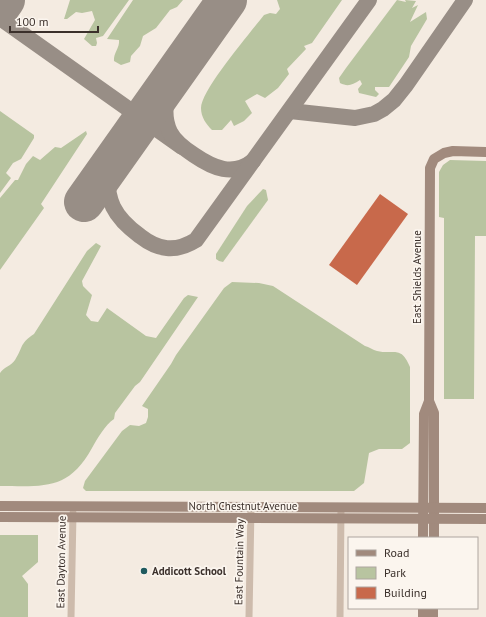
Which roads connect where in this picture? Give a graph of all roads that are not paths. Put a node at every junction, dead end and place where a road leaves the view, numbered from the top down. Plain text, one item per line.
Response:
1 (486, 152) edge
2 (0, 506) edge
3 (73, 506) junction
4 (251, 507) junction
5 (341, 508) junction
6 (429, 508) junction
7 (486, 508) edge
8 (0, 517) edge
9 (73, 517) junction
10 (251, 518) junction
11 (341, 519) junction
12 (424, 519) junction
13 (434, 519) junction
14 (486, 519) edge
15 (423, 537) edge
16 (434, 537) edge
17 (71, 617) edge
18 (249, 617) edge
19 (340, 617) edge

1 - 6 main road, East Shields Avenue
2 - 3 main road, North Chestnut Avenue
3 - 4 main road, North Chestnut Avenue
3 - 9 street, East Dayton Avenue
4 - 5 main road, North Chestnut Avenue
4 - 10 street, East Fountain Way
5 - 6 main road, North Chestnut Avenue
5 - 11 street
6 - 7 main road, North Chestnut Avenue
6 - 12 main road, East Shields Avenue
6 - 13 main road, East Shields Avenue
8 - 9 main road, North Chestnut Avenue
9 - 10 main road, North Chestnut Avenue
9 - 17 street, East Dayton Avenue
10 - 11 main road, North Chestnut Avenue
10 - 18 street, East Fountain Way
11 - 12 main road, North Chestnut Avenue
11 - 19 street
12 - 13 main road, North Chestnut Avenue
12 - 15 main road, East Shields Avenue
13 - 14 main road, North Chestnut Avenue
13 - 16 main road, East Shields Avenue

